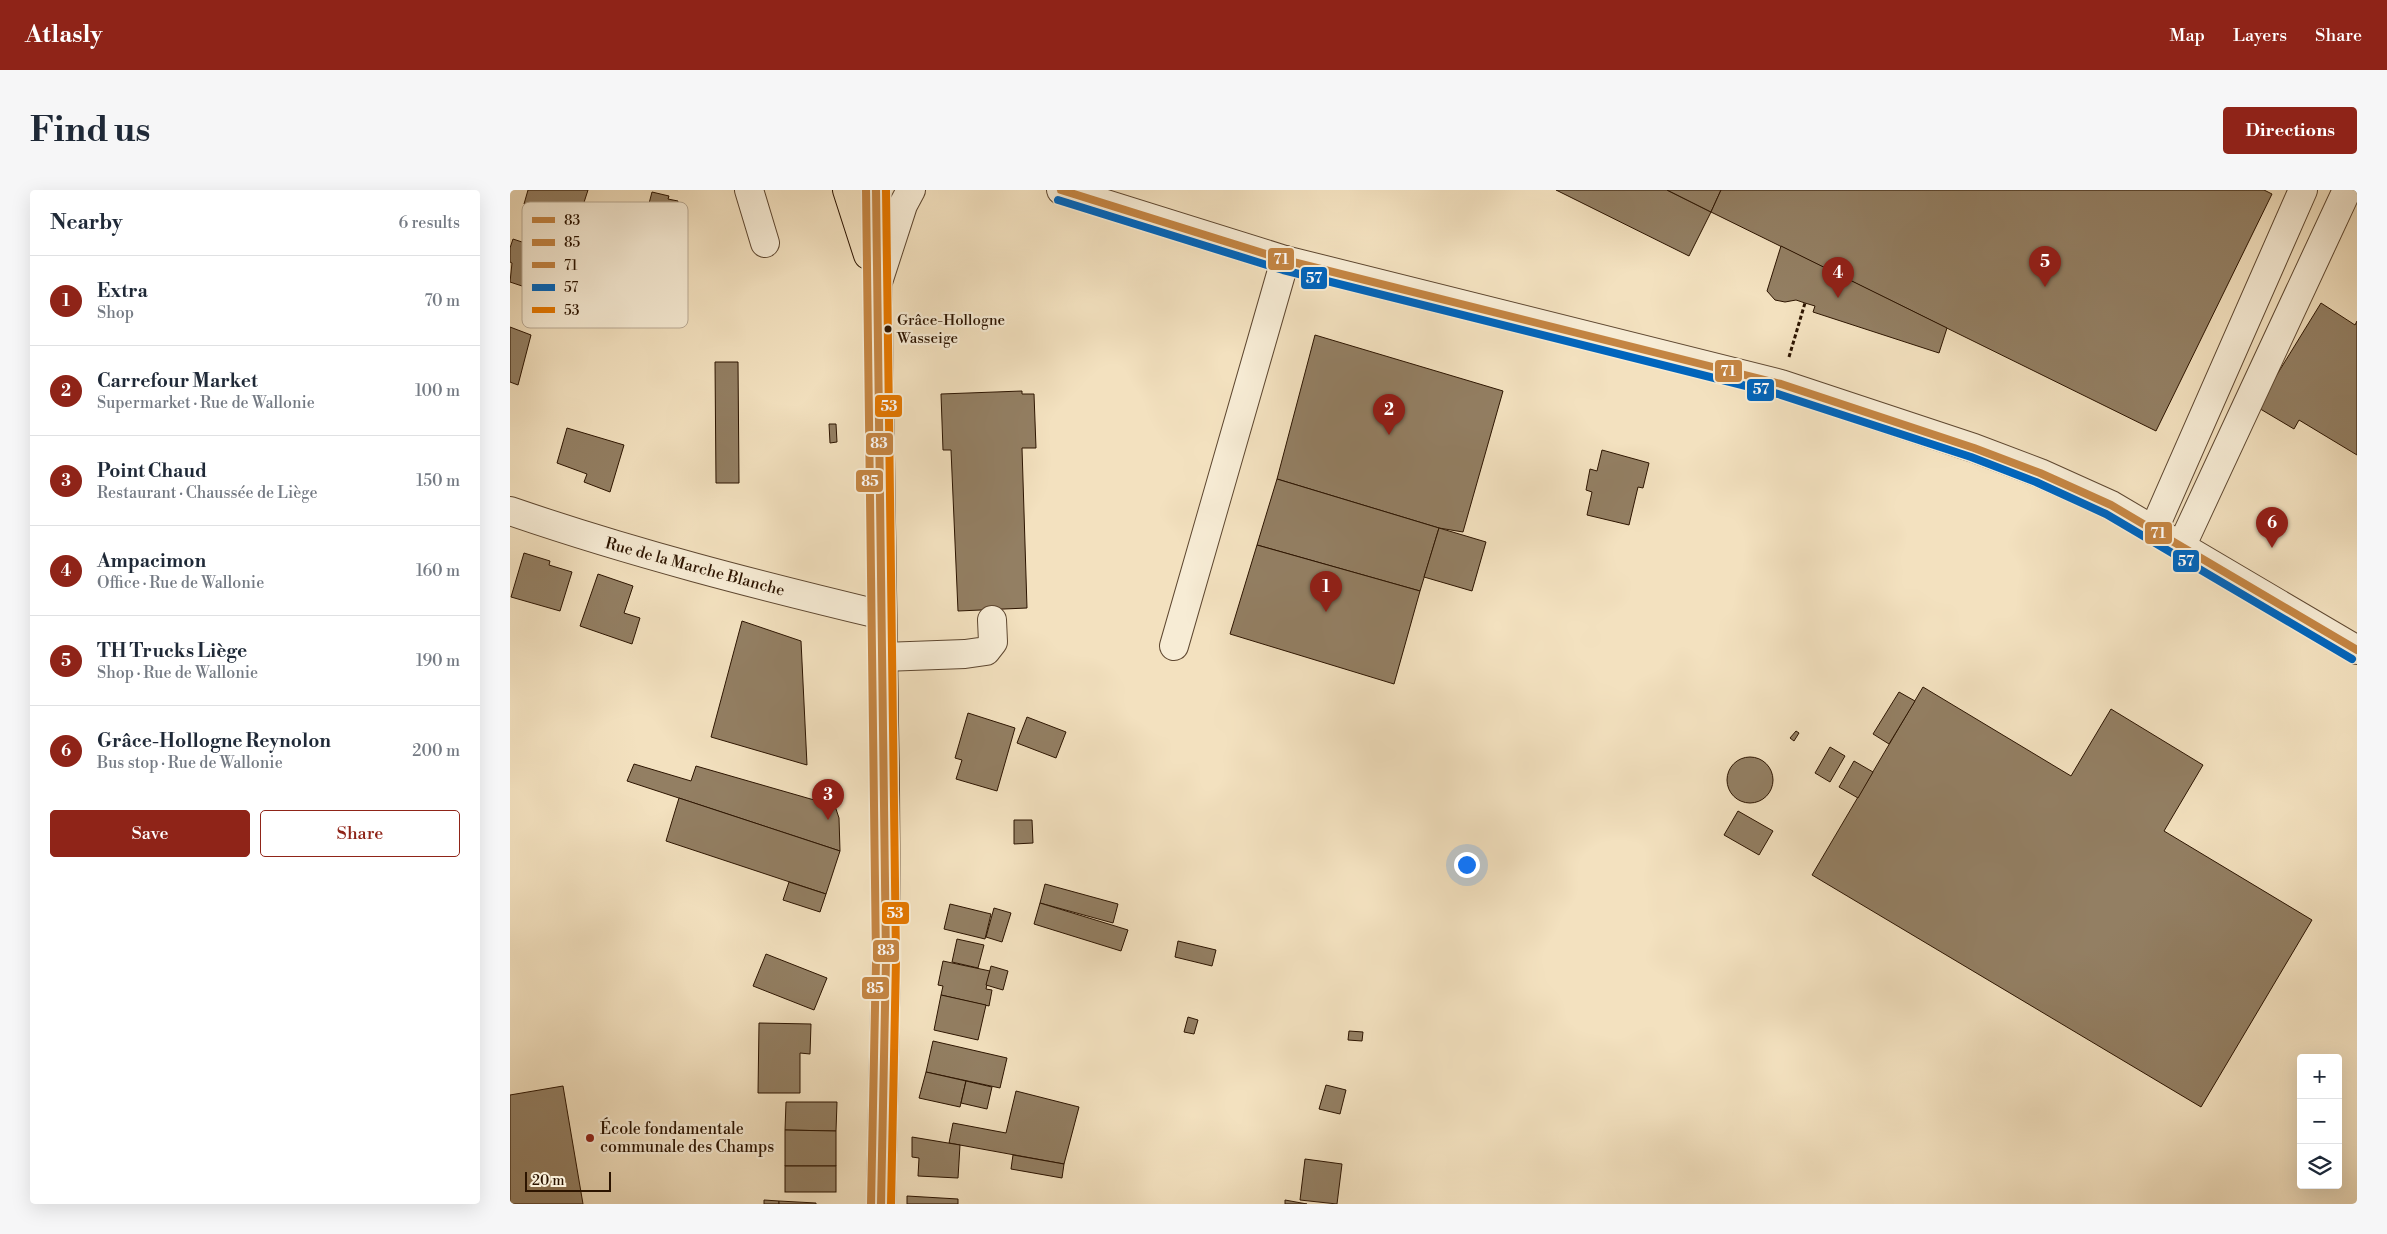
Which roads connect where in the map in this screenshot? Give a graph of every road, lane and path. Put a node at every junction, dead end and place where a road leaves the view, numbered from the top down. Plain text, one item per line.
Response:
1 (749, 190) edge
2 (847, 190) edge
3 (876, 190) edge
4 (912, 190) edge
5 (1061, 190) edge
6 (1097, 190) edge
7 (2303, 190) edge
8 (2348, 190) edge
9 (1158, 220) junction
10 (765, 243) dead end
11 (1285, 260) junction
12 (877, 285) junction
13 (1805, 303) dead end
14 (1781, 384) junction
15 (510, 512) edge
16 (2154, 529) junction
17 (2182, 545) junction
18 (882, 615) junction
19 (992, 620) dead end
20 (1174, 646) dead end
21 (2357, 650) edge
22 (883, 657) junction
23 (882, 1204) edge

1 - 10 street
2 - 12 main road
3 - 12 main road
4 - 12 street
5 - 9 street
6 - 9 street
7 - 16 street
8 - 17 street
9 - 11 street
11 - 14 street
11 - 20 street
12 - 18 main road
13 - 14 path
14 - 16 street
15 - 18 street, Rue de la Marche Blanche
16 - 17 street
17 - 21 street
18 - 22 main road
19 - 22 street
22 - 23 main road

